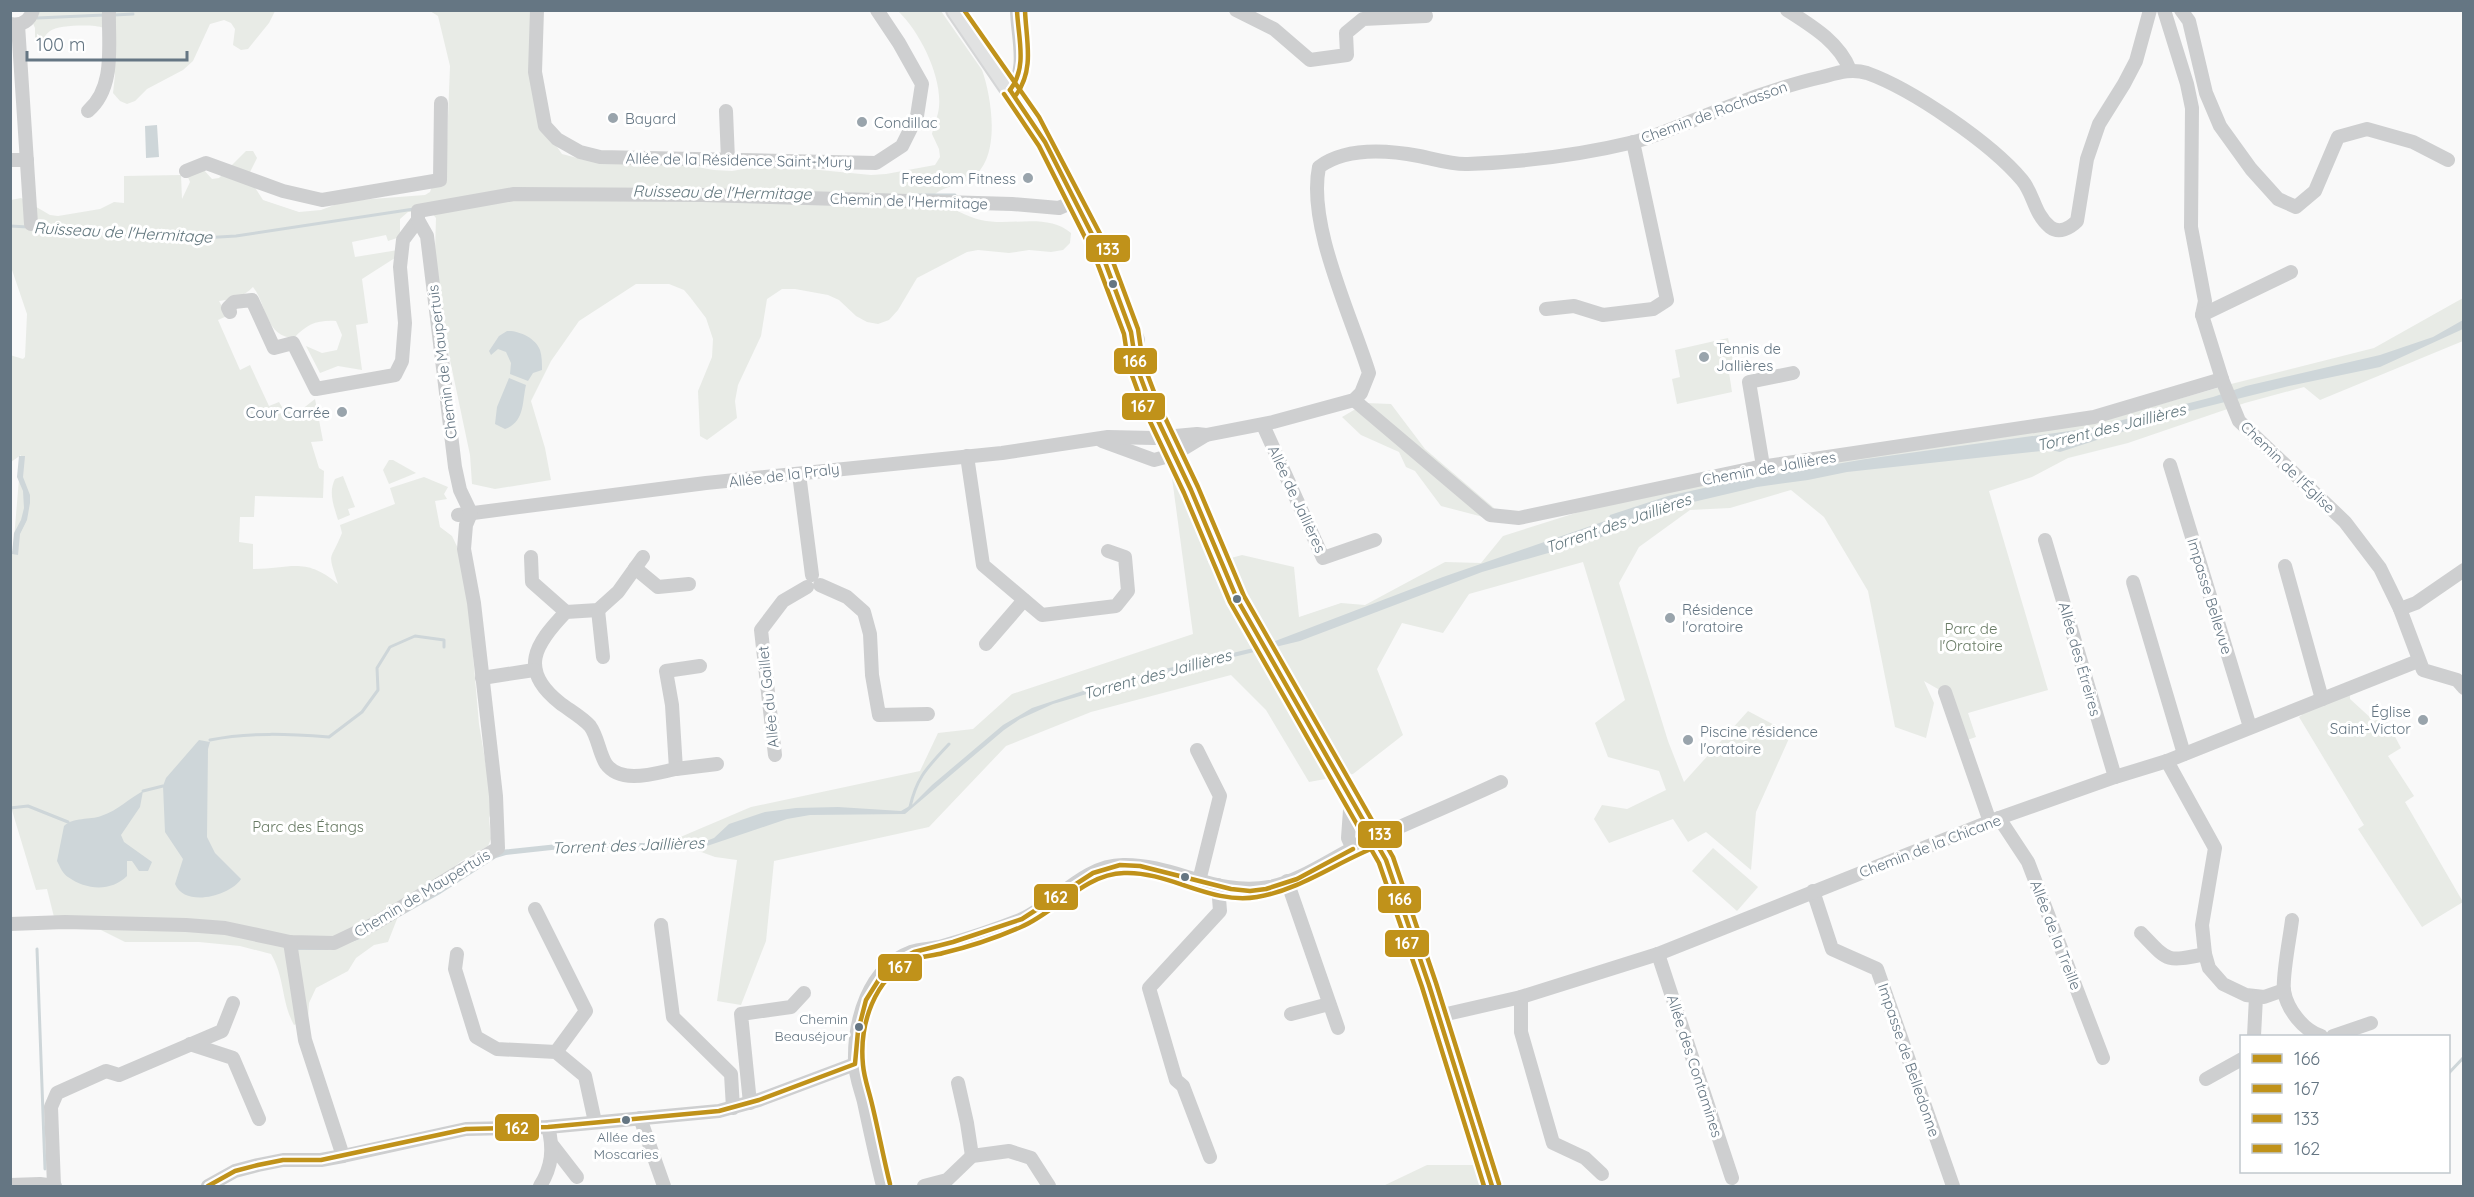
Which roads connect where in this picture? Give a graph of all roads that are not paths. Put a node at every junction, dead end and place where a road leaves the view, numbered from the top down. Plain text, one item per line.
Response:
1 (33, 10) edge
2 (109, 10) edge
3 (537, 10) edge
4 (877, 10) edge
5 (956, 10) edge
6 (1017, 10) edge
7 (1236, 10) edge
8 (1787, 10) edge
9 (2150, 10) edge
10 (2164, 10) edge
11 (2181, 10) edge
12 (1426, 16) dead end
13 (14, 24) edge
14 (1850, 70) junction
15 (1010, 90) junction
16 (441, 103) dead end
17 (88, 111) dead end
18 (726, 111) dead end
19 (1633, 142) junction
20 (10, 160) edge
21 (27, 160) junction
22 (728, 160) junction
23 (2448, 160) dead end
24 (186, 171) dead end
25 (1075, 201) junction
26 (418, 216) junction
27 (31, 224) dead end
28 (2291, 272) dead end
29 (1546, 309) dead end
30 (230, 312) dead end
31 (2202, 315) junction
32 (1793, 373) dead end
33 (2223, 382) junction
34 (1354, 400) junction
35 (1263, 425) junction
36 (1138, 438) junction
37 (1097, 440) junction
38 (1173, 445) junction
39 (1137, 453) junction
40 (967, 456) junction
41 (2170, 465) dead end
42 (1763, 466) junction
43 (799, 474) junction
44 (464, 514) junction
45 (1375, 540) dead end
46 (2045, 540) dead end
47 (1108, 551) dead end
48 (531, 556) dead end
49 (2285, 566) dead end
50 (2463, 570) edge
51 (813, 582) junction
52 (2133, 582) dead end
53 (689, 584) dead end
54 (1024, 600) junction
55 (2400, 609) junction
56 (598, 610) junction
57 (566, 612) junction
58 (986, 644) dead end
59 (603, 657) dead end
60 (2418, 661) junction
61 (700, 666) dead end
62 (534, 670) junction
63 (482, 678) junction
64 (2463, 687) edge
65 (1945, 693) dead end
66 (2322, 699) junction
67 (928, 714) dead end
68 (2250, 727) junction
69 (1197, 750) dead end
70 (2184, 754) junction
71 (774, 755) dead end
72 (2168, 761) junction
73 (717, 764) dead end
74 (676, 769) junction
75 (2115, 777) junction
76 (1501, 782) dead end
77 (1351, 796) junction
78 (1995, 820) junction
79 (1375, 839) junction
80 (1353, 849) junction
81 (1199, 881) junction
82 (1287, 881) junction
83 (1218, 885) junction
84 (1813, 891) junction
85 (535, 909) dead end
86 (2292, 920) dead end
87 (10, 924) edge
88 (661, 925) dead end
89 (2141, 933) dead end
90 (291, 946) junction
91 (457, 954) dead end
92 (1658, 954) junction
93 (2205, 954) junction
94 (2284, 990) junction
95 (804, 993) dead end
96 (1521, 997) junction
97 (2256, 997) junction
98 (233, 1004) dead end
99 (1329, 1004) junction
100 (1292, 1014) dead end
101 (1438, 1016) junction
102 (2371, 1023) dead end
103 (1338, 1028) dead end
104 (2254, 1035) edge
105 (2319, 1035) edge
106 (2336, 1035) edge
107 (190, 1044) junction
108 (556, 1052) junction
109 (2103, 1058) dead end
110 (2240, 1060) edge
111 (855, 1064) junction
112 (2206, 1078) dead end
113 (958, 1083) dead end
114 (750, 1102) junction
115 (734, 1108) junction
116 (640, 1118) junction
117 (260, 1119) dead end
118 (595, 1122) junction
119 (548, 1127) junction
120 (553, 1146) junction
121 (343, 1156) junction
122 (972, 1156) junction
123 (1210, 1157) dead end
124 (1602, 1174) dead end
125 (577, 1177) dead end
126 (1732, 1179) dead end
127 (1491, 1183) edge
128 (10, 1185) edge
129 (55, 1186) edge
130 (208, 1186) edge
131 (540, 1186) edge
132 (664, 1186) edge
133 (883, 1186) edge
134 (924, 1186) edge
135 (1049, 1186) edge
136 (1953, 1186) edge

1 - 13 street
2 - 17 street
3 - 22 street, Allée de la Résidence Saint-Mury
4 - 22 street, Allée de la Résidence Saint-Mury
5 - 15 main road
6 - 15 street
7 - 12 street
8 - 14 street
9 - 14 street
10 - 31 street, Chemin de l'Église
11 - 23 street
13 - 21 street
14 - 19 street, Chemin de Rochasson
15 - 25 main road
16 - 24 street
18 - 22 street
19 - 29 street
19 - 34 street, Chemin de Rochasson
20 - 21 street
21 - 27 street
25 - 26 street, Chemin de l'Hermitage
25 - 38 main road
26 - 30 street
26 - 44 street, Chemin de Maupertuis
28 - 31 street
31 - 33 street, Chemin de l'Église
32 - 42 street
33 - 42 street, Chemin de Jallières
33 - 55 street, Chemin de l'Église
34 - 35 street
34 - 42 street, Chemin de Jallières
35 - 38 street
35 - 45 street, Allée de Jallières
36 - 37 street, Allée de la Praly
36 - 38 street, Allée de la Praly
36 - 39 street
37 - 39 street, Allée de la Praly
37 - 40 street, Allée de la Praly
38 - 39 street, Allée de la Praly
38 - 77 main road
40 - 43 street, Allée de la Praly
40 - 54 street
41 - 68 street, Impasse Bellevue
43 - 44 street, Allée de la Praly
43 - 51 street
44 - 63 street, Chemin de Maupertuis
46 - 75 street, Allée des Étreires
47 - 54 street
48 - 57 street
49 - 66 street
50 - 55 street
51 - 67 street
51 - 71 street, Allée du Gaillet
52 - 70 street
53 - 56 street
54 - 58 street
55 - 60 street, Chemin de l'Église
56 - 57 street
56 - 59 street
57 - 62 street
60 - 64 street
60 - 66 street, Chemin de la Chicane
61 - 74 street
62 - 63 street
62 - 74 street
63 - 90 street, Chemin de Maupertuis
65 - 78 street, Allée de la Treille
66 - 68 street, Chemin de la Chicane
68 - 70 street, Chemin de la Chicane
69 - 81 street
70 - 72 street, Chemin de la Chicane
72 - 75 street, Chemin de la Chicane
72 - 93 street
73 - 74 street
75 - 78 street, Chemin de la Chicane
76 - 79 street
77 - 79 main road
77 - 80 street
78 - 84 street, Chemin de la Chicane
78 - 109 street, Allée de la Treille
79 - 80 street
79 - 101 main road
80 - 82 street
81 - 83 street
81 - 111 street
82 - 83 street
82 - 99 street
83 - 123 street
84 - 92 street, Chemin de la Chicane
84 - 136 street, Impasse de Belledonne
85 - 108 street
86 - 94 street
87 - 90 street, Chemin de Maupertuis
88 - 115 street
89 - 93 street
90 - 121 street
91 - 108 street
92 - 96 street, Chemin de la Chicane
92 - 126 street, Allée des Contamines
93 - 97 street
94 - 97 street
94 - 105 street
95 - 114 street
96 - 101 street, Chemin de la Chicane
96 - 124 street
97 - 104 street
98 - 107 street
99 - 100 street
99 - 103 street
101 - 127 main road
102 - 106 street
107 - 117 street
107 - 129 street
108 - 118 street
110 - 112 street
111 - 114 street
111 - 133 street
113 - 122 street
114 - 115 street
115 - 116 street
116 - 118 street
116 - 132 street
118 - 119 street
119 - 120 street
119 - 121 street
120 - 125 street
120 - 131 street
121 - 130 street
122 - 134 street
122 - 135 street
128 - 129 street

